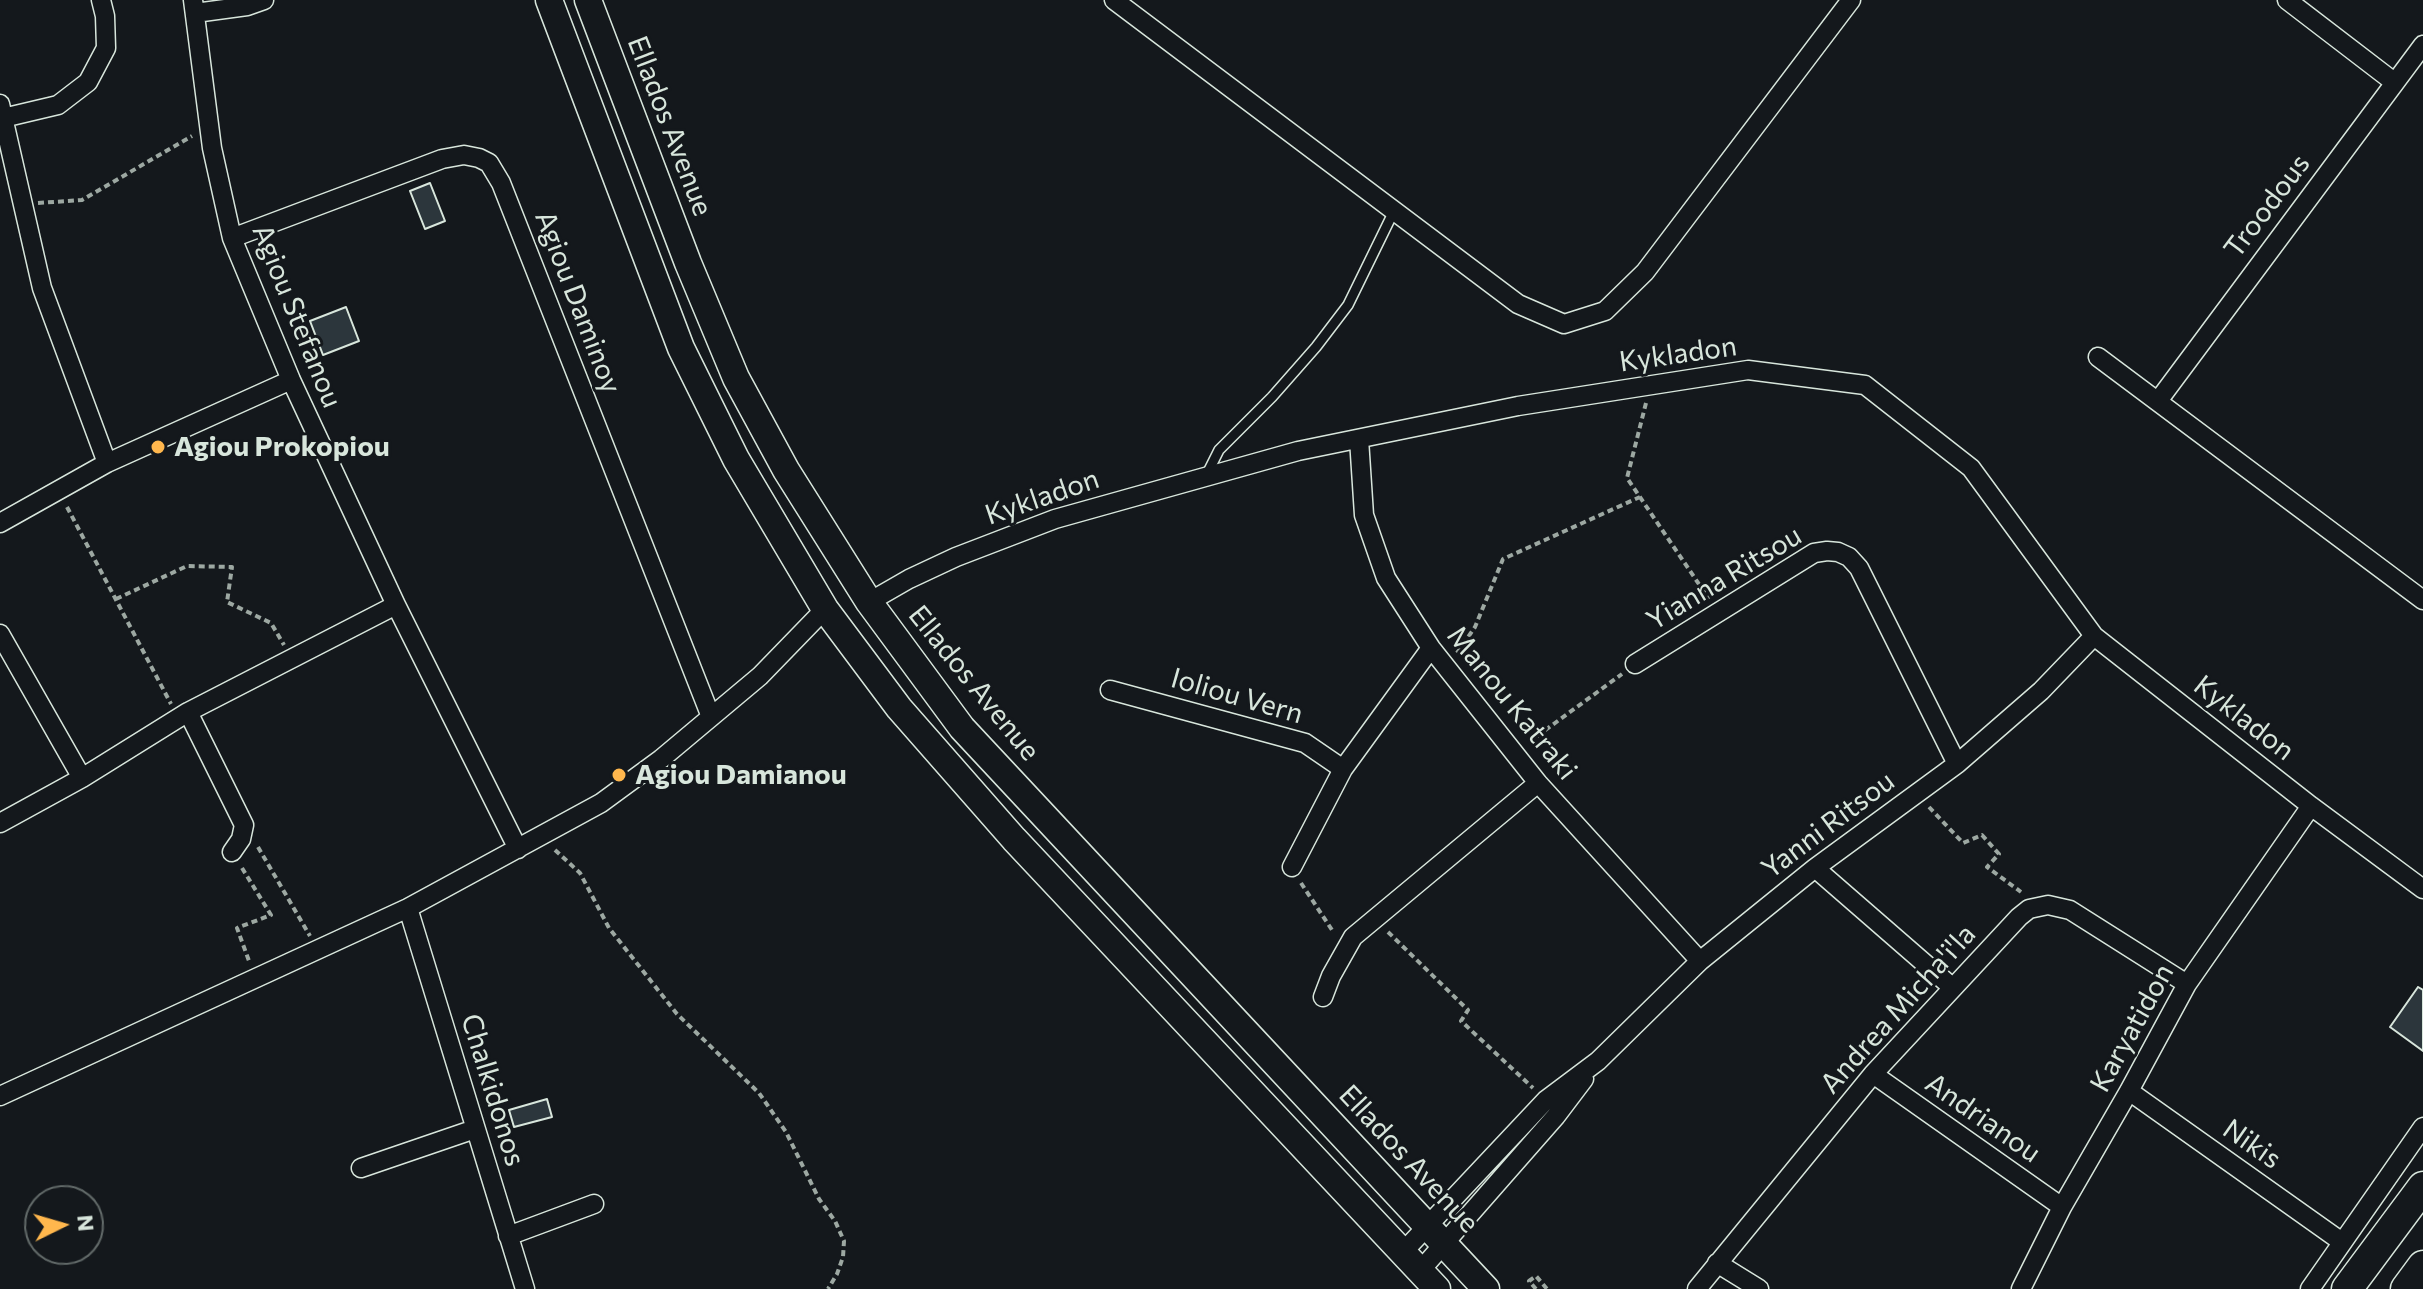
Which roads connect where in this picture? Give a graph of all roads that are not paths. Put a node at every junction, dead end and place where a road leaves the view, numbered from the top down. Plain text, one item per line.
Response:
1 (101, 0) edge
2 (264, 0) edge
3 (549, 0) edge
4 (588, 0) edge
5 (1114, 0) edge
6 (1851, 0) edge
7 (2287, 0) edge
8 (194, 7) edge
9 (2423, 45) edge
10 (2394, 82) junction
11 (2, 111) edge
12 (1394, 211) junction
13 (232, 238) junction
14 (2098, 357) dead end
15 (291, 380) junction
16 (2158, 401) junction
17 (1359, 439) junction
18 (107, 463) junction
19 (1206, 477) junction
20 (0, 523) edge
21 (2423, 600) edge
22 (869, 602) junction
23 (396, 605) junction
24 (825, 609) junction
25 (0, 634) edge
26 (2094, 636) junction
27 (1431, 648) junction
28 (1635, 664) road end
29 (1110, 690) dead end
30 (184, 715) junction
31 (711, 717) junction
32 (1957, 764) junction
33 (1343, 769) junction
34 (82, 778) junction
35 (1538, 783) junction
36 (2311, 806) junction
37 (0, 823) edge
38 (518, 849) junction
39 (232, 852) road end
40 (1292, 867) road end
41 (1815, 868) junction
42 (2423, 889) edge
43 (408, 908) junction
44 (1700, 961) junction
45 (1162, 970) junction
46 (2187, 984) junction
47 (1953, 988) junction
48 (1323, 997) dead end
49 (1598, 1061) junction
50 (1873, 1074) junction
51 (2129, 1091) junction
52 (0, 1096) edge
53 (2423, 1127) edge
54 (475, 1129) junction
55 (361, 1168) dead end
56 (2423, 1187) edge
57 (594, 1204) dead end
58 (2062, 1207) junction
59 (1436, 1235) junction
60 (508, 1236) junction
61 (2342, 1242) junction
62 (1717, 1263) junction
63 (2423, 1266) edge
64 (1420, 1271) edge
65 (525, 1289) edge
66 (1486, 1289) edge
67 (1697, 1289) edge
68 (1759, 1289) edge
69 (2021, 1289) edge
70 (2310, 1289) edge
71 (2347, 1289) edge
72 (2406, 1289) edge

1 - 11 street
2 - 8 street
3 - 24 main road, Ellados Avenue
4 - 22 main road, Ellados Avenue
5 - 12 street
6 - 12 street
7 - 10 street
8 - 13 street, Agiou Stefanou
9 - 10 street, Troodous
10 - 16 street, Troodous
11 - 18 street
12 - 19 lane
13 - 15 street, Agiou Stefanou
13 - 31 street, Agiou Daminoy
14 - 16 street
15 - 18 street
15 - 23 street, Agiou Stefanou
16 - 21 street
17 - 19 street, Kykladon
17 - 26 street, Kykladon
17 - 27 street, Manou Katraki
18 - 20 street
19 - 22 street, Kykladon
22 - 45 main road, Ellados Avenue
23 - 30 street
23 - 38 street, Agiou Stefanou
24 - 31 street
24 - 45 main road, Ellados Avenue
25 - 34 street
26 - 32 street, Yanni Ritsou
26 - 36 street, Kykladon
27 - 33 street
27 - 35 street, Manou Katraki
28 - 32 street, Yianna Ritsou
29 - 33 street, Ioliou Vern
30 - 34 street
30 - 39 street
31 - 38 street
32 - 41 street, Yanni Ritsou
33 - 40 street
34 - 37 street
35 - 44 street, Manou Katraki
35 - 48 street
36 - 42 street, Kykladon
36 - 46 street, Karyatidon
38 - 43 street
41 - 44 street, Yanni Ritsou
41 - 47 street
43 - 52 street
43 - 54 street, Chalkidonos
44 - 49 street, Yanni Ritsou
45 - 59 main road, Ellados Avenue
45 - 64 main road, Ellados Avenue
46 - 47 street, Andrea Micha'i'la
46 - 51 street, Karyatidon
47 - 50 street, Andrea Micha'i'la
49 - 59 street, Yanni Ritsou
49 - 59 street, Yanni Ritsou
50 - 58 street, Andrianou
50 - 62 street, Andrea Micha'i'la
51 - 58 street, Karyatidon
51 - 61 street, Nikis
53 - 61 street
54 - 55 street
54 - 60 street, Chalkidonos
56 - 71 highway
57 - 60 street
58 - 69 street, Karyatidon
59 - 64 street, Yanni Ritsou
59 - 64 street, Yanni Ritsou
59 - 66 main road, Ellados Avenue
60 - 65 street, Chalkidonos
61 - 70 street
62 - 67 street, Andrea Micha'i'la
62 - 68 street
63 - 72 highway

